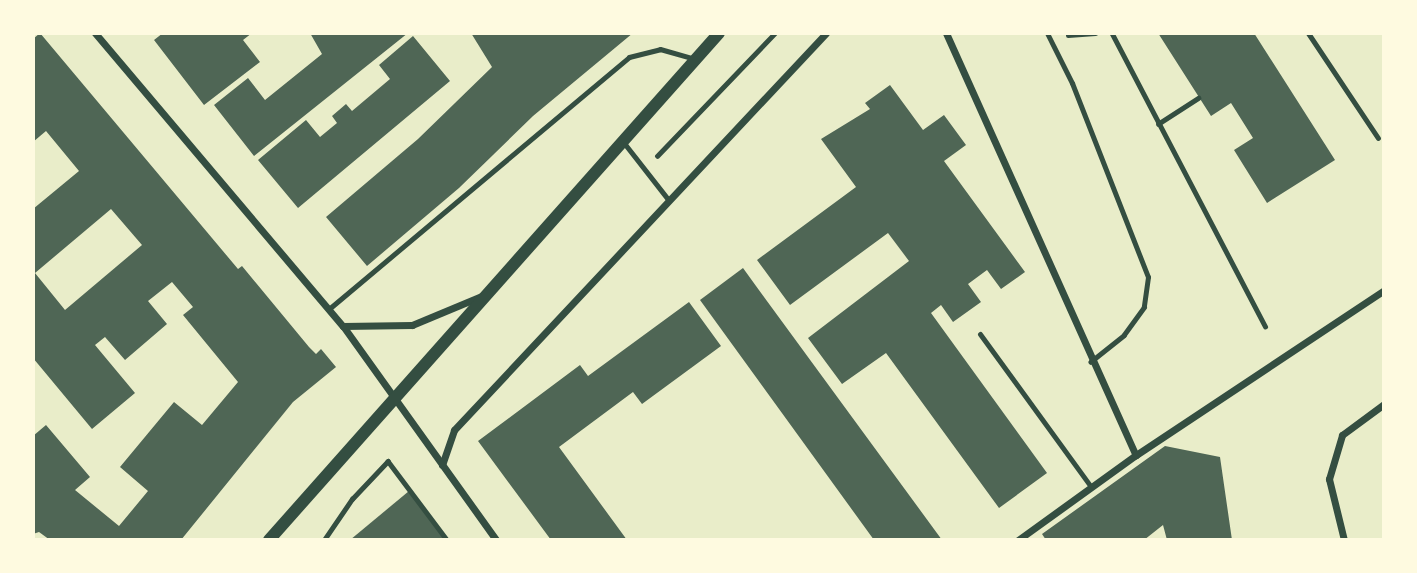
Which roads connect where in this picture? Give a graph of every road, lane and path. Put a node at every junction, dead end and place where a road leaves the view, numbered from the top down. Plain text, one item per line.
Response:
1 (95, 33) edge
2 (719, 33) edge
3 (775, 33) edge
4 (826, 33) edge
5 (946, 33) edge
6 (1047, 33) edge
7 (1112, 33) edge
8 (1308, 33) edge
9 (696, 59) junction
10 (1198, 98) dead end
11 (1158, 124) junction
12 (1378, 138) dead end
13 (622, 140) junction
14 (645, 170) junction
15 (667, 198) junction
16 (1384, 290) edge
17 (484, 295) junction
18 (330, 308) junction
19 (344, 326) junction
20 (1265, 326) dead end
21 (980, 334) dead end
22 (1090, 362) junction
23 (392, 399) junction
24 (1384, 404) edge
25 (1136, 455) junction
26 (442, 465) junction
27 (1091, 487) junction
28 (269, 540) edge
29 (324, 540) edge
30 (447, 540) edge
31 (496, 540) edge
32 (1018, 540) edge
33 (1344, 540) edge

1 - 18 street
2 - 9 street
3 - 14 path
4 - 15 street
5 - 22 street
6 - 22 lane
7 - 11 path
8 - 12 lane
9 - 13 street
9 - 18 lane
10 - 11 path
11 - 20 path
13 - 14 lane
13 - 17 street
14 - 15 lane
15 - 26 street
16 - 25 street
17 - 19 street
17 - 23 street
18 - 19 street
19 - 23 street
21 - 27 lane
22 - 25 street
23 - 26 street
23 - 28 street
24 - 33 street
25 - 27 street
26 - 31 street
27 - 32 street
29 - 30 path

